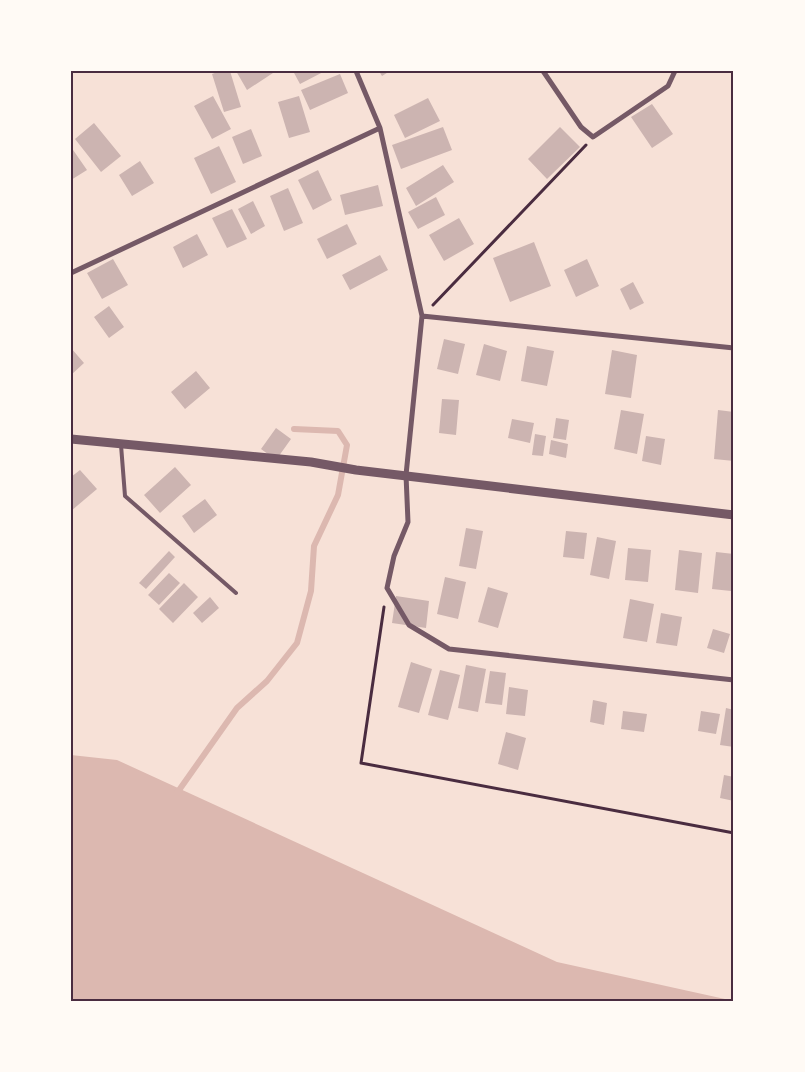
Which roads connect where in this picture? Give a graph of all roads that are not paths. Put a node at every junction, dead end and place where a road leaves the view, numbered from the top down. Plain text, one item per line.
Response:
1 (356, 71) edge
2 (543, 71) edge
3 (675, 71) edge
4 (380, 128) junction
5 (71, 273) edge
6 (422, 316) junction
7 (734, 348) edge
8 (71, 440) edge
9 (121, 445) junction
10 (406, 476) junction
11 (734, 515) edge
12 (236, 593) dead end
13 (734, 680) edge

1 - 4 street
2 - 3 street
4 - 5 street
4 - 6 street
6 - 7 street
6 - 10 street
8 - 9 street
9 - 10 street
9 - 12 lane
10 - 11 street
10 - 13 street

